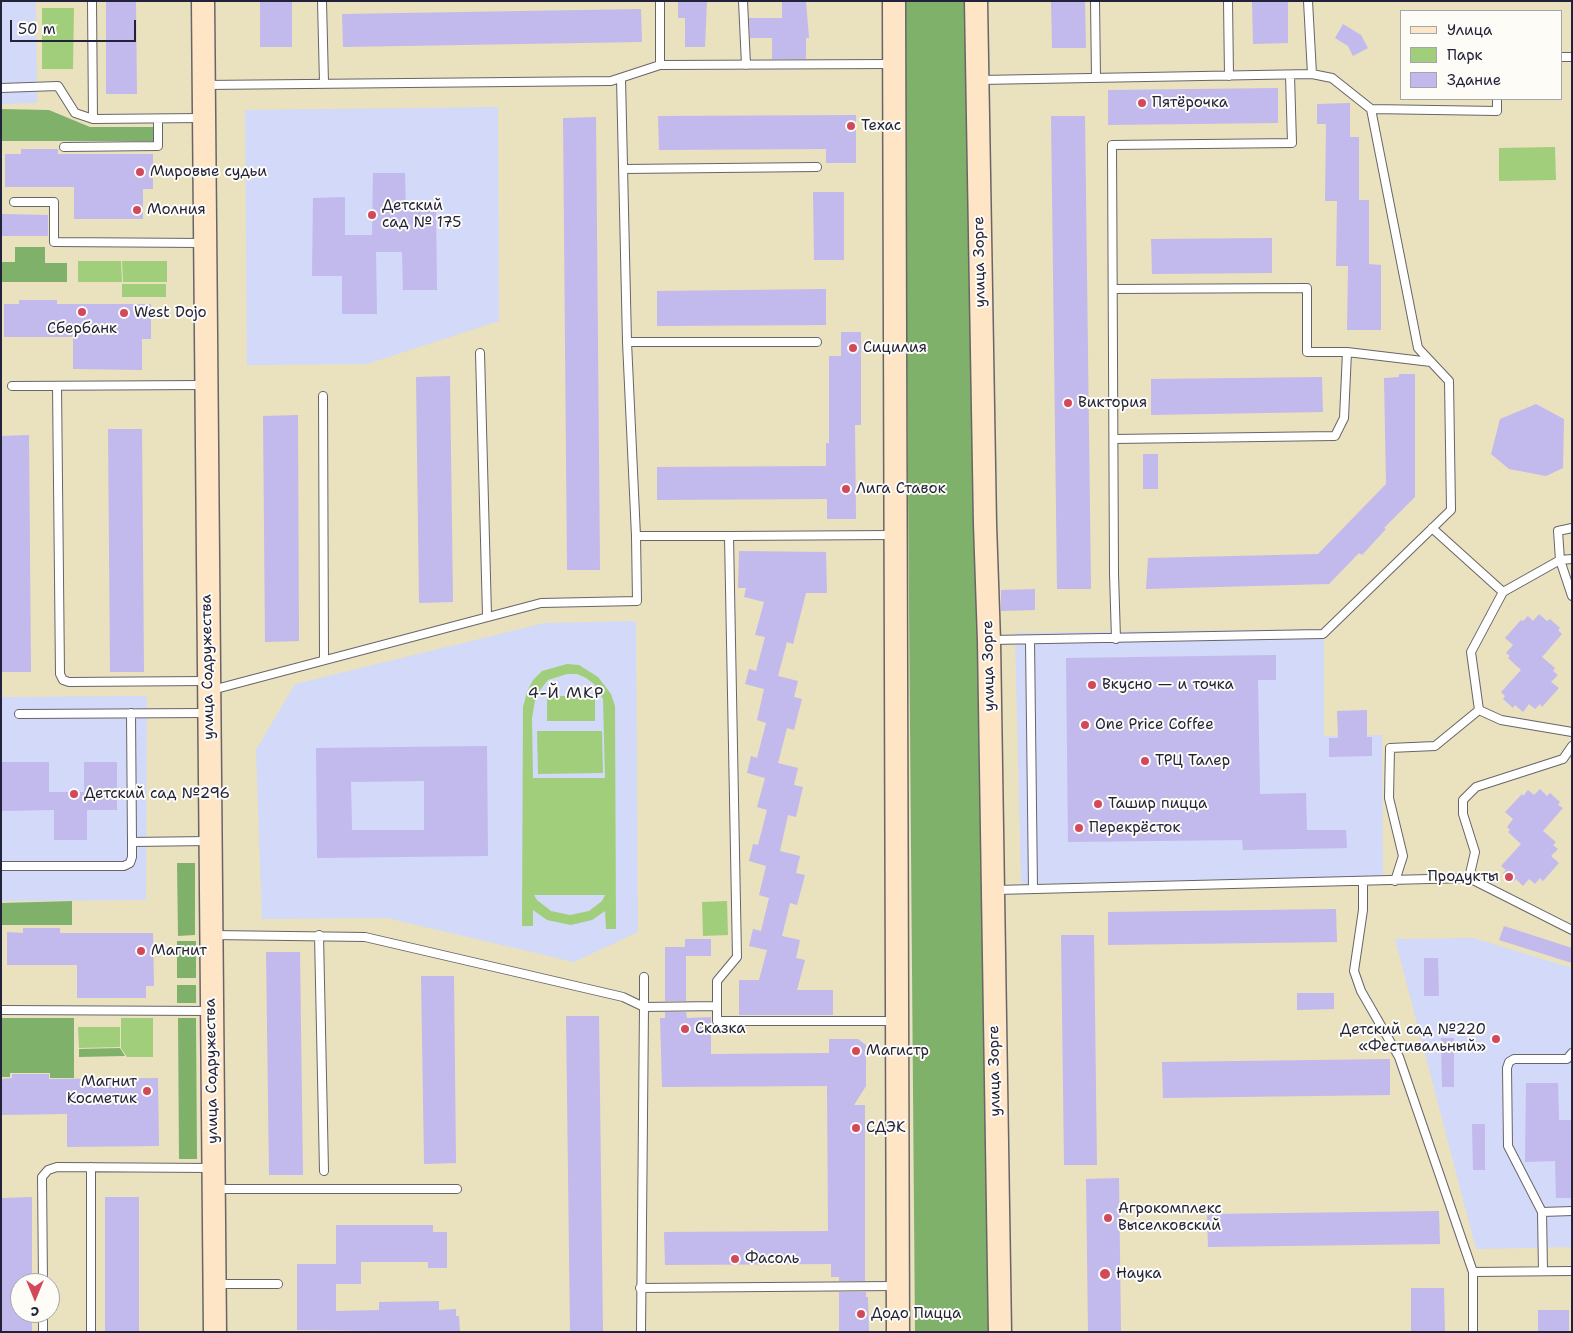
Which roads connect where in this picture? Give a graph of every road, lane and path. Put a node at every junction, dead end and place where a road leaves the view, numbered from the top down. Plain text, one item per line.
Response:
1 (92, 1) edge
2 (203, 1) edge
3 (322, 1) edge
4 (660, 1) edge
5 (743, 1) edge
6 (894, 1) edge
7 (976, 1) edge
8 (1095, 1) edge
9 (1228, 1) edge
10 (1308, 1) edge
11 (894, 64) junction
12 (746, 65) junction
13 (660, 66) junction
14 (1312, 74) junction
15 (1290, 75) junction
16 (1229, 76) junction
17 (621, 78) junction
18 (1096, 78) junction
19 (978, 80) junction
20 (324, 83) junction
21 (203, 84) junction
22 (1, 88) edge
23 (1497, 100) edge
24 (1371, 109) junction
25 (203, 118) junction
26 (93, 119) junction
27 (158, 119) junction
28 (64, 147) dead end
29 (817, 167) dead end
30 (624, 169) junction
31 (14, 202) dead end
32 (203, 243) junction
33 (1113, 289) junction
34 (627, 342) junction
35 (817, 342) dead end
36 (1348, 352) junction
37 (480, 353) dead end
38 (1431, 362) junction
39 (205, 385) junction
40 (12, 386) dead end
41 (57, 386) junction
42 (324, 396) dead end
43 (1114, 439) junction
44 (1432, 528) junction
45 (1572, 528) edge
46 (895, 535) junction
47 (636, 536) junction
48 (728, 536) junction
49 (1572, 559) edge
50 (1560, 560) junction
51 (1503, 592) junction
52 (1572, 596) edge
53 (487, 615) junction
54 (1116, 638) junction
55 (989, 640) junction
56 (1030, 640) junction
57 (324, 659) junction
58 (208, 686) junction
59 (1479, 710) junction
60 (131, 713) junction
61 (208, 713) junction
62 (19, 714) dead end
63 (1572, 732) edge
64 (1572, 746) edge
65 (210, 841) junction
66 (132, 842) junction
67 (1, 866) edge
68 (1469, 878) junction
69 (1395, 881) junction
70 (1363, 882) junction
71 (1033, 889) junction
72 (992, 890) junction
73 (1572, 930) edge
74 (211, 936) junction
75 (320, 936) junction
76 (644, 977) dead end
77 (716, 1006) junction
78 (644, 1008) junction
79 (2, 1010) edge
80 (212, 1011) junction
81 (897, 1021) junction
82 (1572, 1053) edge
83 (91, 1167) junction
84 (324, 1171) dead end
85 (213, 1178) junction
86 (457, 1190) dead end
87 (1542, 1212) junction
88 (1572, 1212) edge
89 (1543, 1271) junction
90 (1572, 1271) edge
91 (1473, 1272) junction
92 (42, 1273) edge
93 (215, 1284) junction
94 (278, 1284) dead end
95 (898, 1286) junction
96 (640, 1288) junction
97 (91, 1332) edge
98 (215, 1332) edge
99 (640, 1332) edge
100 (898, 1332) edge
101 (1000, 1332) edge
102 (1473, 1332) edge

1 - 26 lane
2 - 21 main road, улица Содружества
3 - 20 lane
4 - 13 lane
5 - 12 lane
6 - 11 main road
7 - 19 main road, улица Зорге
8 - 18 lane
9 - 16 lane
10 - 14 lane
11 - 12 lane
11 - 46 main road
12 - 13 lane
13 - 17 lane
14 - 15 lane
14 - 24 lane
15 - 16 lane
15 - 33 lane
16 - 18 lane
17 - 20 lane
17 - 30 lane
18 - 19 lane
19 - 55 main road, улица Зорге
20 - 21 lane
21 - 25 main road, улица Содружества
22 - 26 lane
23 - 24 lane
24 - 38 lane
25 - 27 lane
25 - 32 main road, улица Содружества
26 - 27 lane
27 - 28 lane
29 - 30 lane
30 - 34 lane
31 - 32 lane
32 - 39 main road, улица Содружества
33 - 36 lane
33 - 43 lane
34 - 35 lane
34 - 47 lane
36 - 38 lane
36 - 43 lane
37 - 53 lane
38 - 44 lane
39 - 41 lane
39 - 58 main road, улица Содружества
40 - 41 lane
41 - 58 lane
42 - 57 lane
43 - 54 lane
44 - 51 lane
44 - 54 lane
45 - 50 lane
46 - 48 lane
46 - 81 main road
47 - 48 lane
47 - 53 lane
48 - 77 lane
49 - 50 lane
50 - 51 lane
50 - 52 lane
51 - 59 lane
53 - 57 lane
54 - 56 lane
55 - 56 lane
55 - 72 main road, улица Зорге
56 - 71 lane
57 - 58 lane
58 - 61 main road, улица Содружества
59 - 63 lane
59 - 69 lane
60 - 61 lane
60 - 62 lane
60 - 66 lane
61 - 65 main road, улица Содружества
64 - 68 lane
65 - 66 lane
65 - 74 main road, улица Содружества
66 - 67 lane
68 - 69 lane
68 - 73 lane
69 - 70 lane
70 - 71 lane
70 - 91 lane
71 - 72 lane
72 - 101 main road, улица Зорге
74 - 75 lane
74 - 80 main road, улица Содружества
75 - 78 lane
75 - 84 lane
76 - 78 lane
77 - 78 lane
77 - 81 lane
78 - 96 lane
79 - 80 lane
80 - 85 main road, улица Содружества
81 - 95 main road
82 - 87 lane
83 - 85 lane
83 - 92 lane
83 - 97 lane
85 - 86 lane
85 - 93 main road, улица Содружества
87 - 88 lane
87 - 89 lane
89 - 90 lane
89 - 91 lane
91 - 102 lane
93 - 94 lane
93 - 98 main road, улица Содружества
95 - 96 lane
95 - 100 main road
96 - 99 lane

